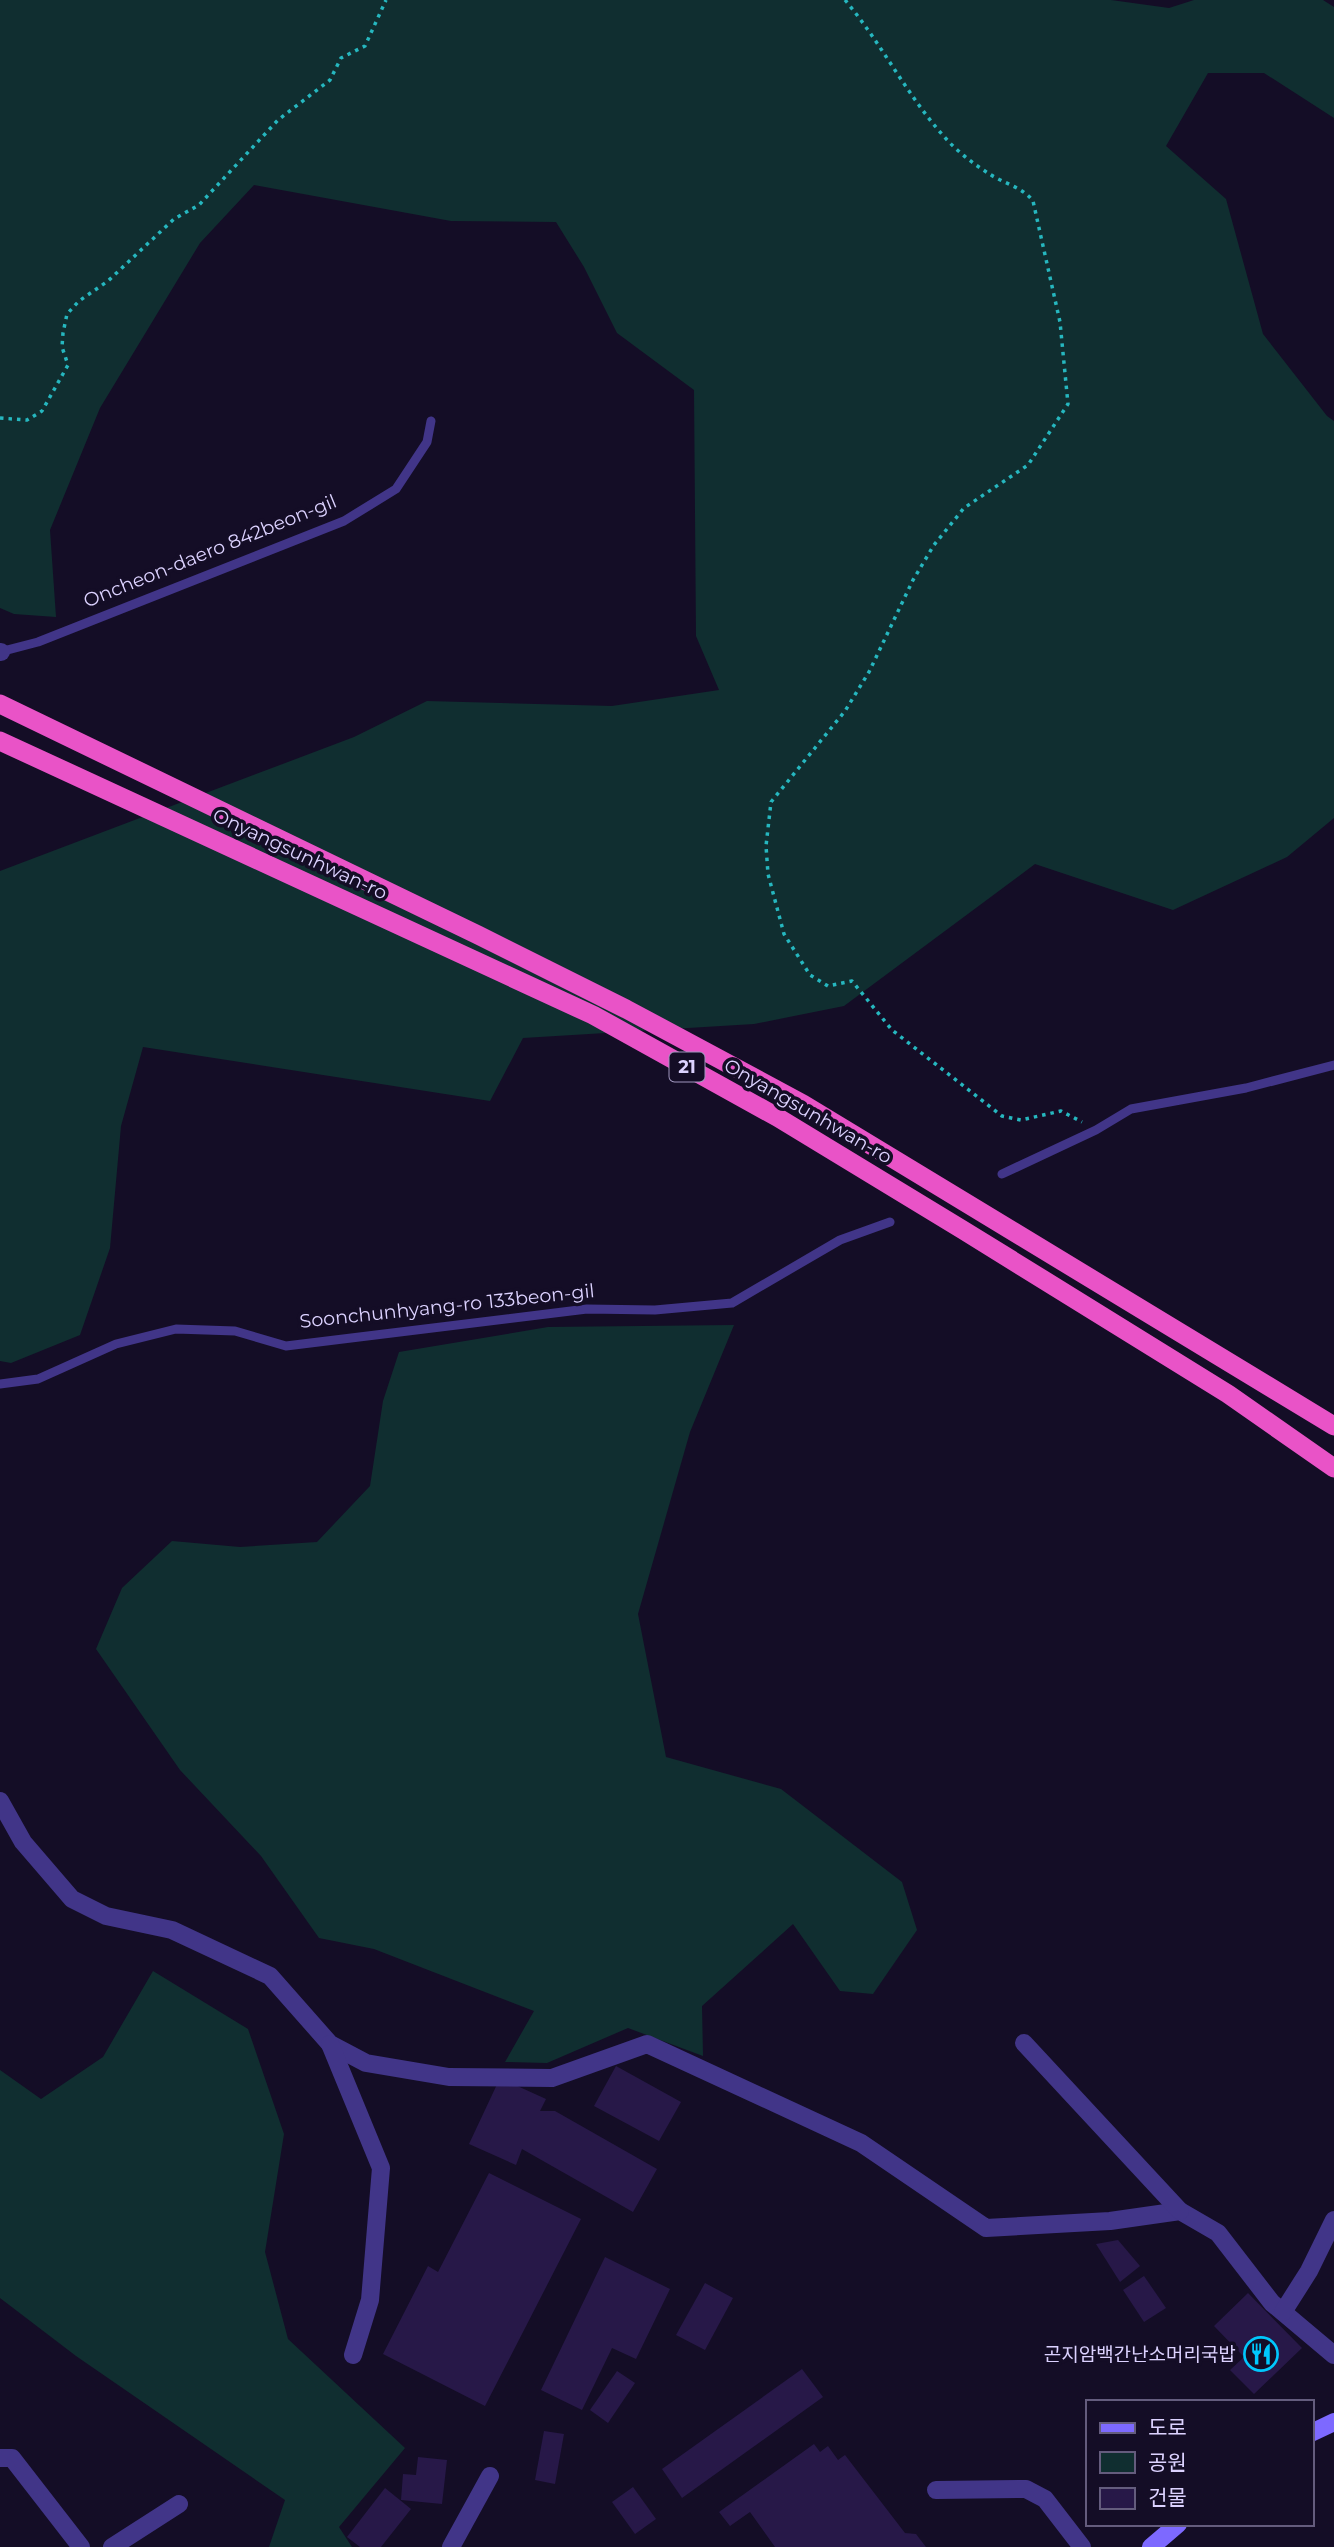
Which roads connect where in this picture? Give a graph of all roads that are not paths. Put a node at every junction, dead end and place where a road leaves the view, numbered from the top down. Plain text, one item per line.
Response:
1 (431, 421) dead end
2 (0, 652) edge
3 (0, 704) edge
4 (0, 741) edge
5 (1334, 1065) edge
6 (1002, 1174) dead end
7 (890, 1222) dead end
8 (0, 1384) edge
9 (1334, 1426) edge
10 (1334, 1468) edge
11 (0, 1801) edge
12 (1024, 2043) dead end
13 (330, 2044) junction
14 (1180, 2211) junction
15 (1334, 2220) edge
16 (1283, 2312) junction
17 (353, 2355) dead end
18 (1334, 2355) edge
19 (1334, 2422) edge
20 (1313, 2432) edge
21 (0, 2458) edge
22 (491, 2476) dead end
23 (936, 2490) dead end
24 (179, 2504) dead end
25 (1176, 2526) edge
26 (81, 2547) edge
27 (112, 2547) edge
28 (451, 2547) edge
29 (1082, 2547) edge
30 (1151, 2547) edge

1 - 2 lane, Oncheon-daero 842beon-gil
3 - 9 highway, Onyangsunhwan-ro / 21
4 - 10 highway, Onyangsunhwan-ro / 21
5 - 6 lane
7 - 8 lane, Soonchunhyang-ro 133beon-gil
11 - 13 street
12 - 14 street
13 - 14 street
13 - 17 street
14 - 16 street
15 - 16 street
16 - 18 street
19 - 20 main road
21 - 26 street
22 - 28 street
23 - 29 street
24 - 27 street
25 - 30 main road

